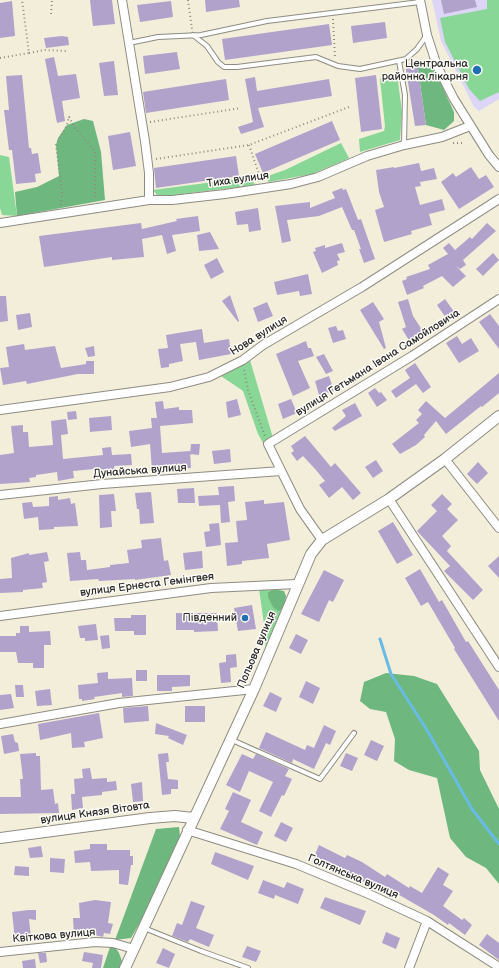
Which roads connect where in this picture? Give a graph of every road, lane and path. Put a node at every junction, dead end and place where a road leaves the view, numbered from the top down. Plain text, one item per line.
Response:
1 (22, 0) edge
2 (52, 0) edge
3 (122, 0) edge
4 (188, 0) edge
5 (420, 1) edge
6 (51, 14) dead end
7 (332, 14) junction
8 (193, 35) junction
9 (427, 35) junction
10 (129, 43) junction
11 (67, 51) dead end
12 (29, 53) junction
13 (0, 58) edge
14 (399, 61) junction
15 (335, 64) junction
16 (349, 106) dead end
17 (241, 108) dead end
18 (142, 123) junction
19 (470, 126) junction
20 (249, 145) junction
21 (404, 145) junction
22 (147, 160) junction
23 (499, 167) edge
24 (263, 188) junction
25 (149, 200) junction
26 (499, 200) edge
27 (95, 208) junction
28 (61, 213) junction
29 (0, 223) edge
30 (499, 299) edge
31 (243, 360) junction
32 (0, 410) edge
33 (499, 416) edge
34 (268, 444) junction
35 (445, 459) junction
36 (281, 470) junction
37 (0, 495) edge
38 (389, 498) junction
39 (499, 528) edge
40 (322, 540) junction
41 (297, 584) junction
42 (0, 616) edge
43 (499, 667) edge
44 (254, 689) junction
45 (0, 724) edge
46 (354, 733) dead end
47 (229, 739) junction
48 (193, 818) junction
49 (187, 830) junction
50 (0, 838) edge
51 (427, 921) junction
52 (144, 928) junction
53 (134, 949) junction
54 (0, 952) edge
55 (499, 967) edge
56 (125, 968) edge
57 (248, 968) edge
58 (408, 968) edge

1 - 12 path
2 - 6 path
3 - 10 street
4 - 8 path
5 - 7 lane
5 - 9 street
7 - 8 lane
7 - 15 path
8 - 10 lane
8 - 15 lane
9 - 14 lane
9 - 19 street
10 - 18 street
11 - 12 path
12 - 13 path
14 - 15 lane
14 - 21 lane
16 - 20 path
17 - 18 path
18 - 22 street
19 - 21 street, Тиха вулиця
19 - 23 street
20 - 22 path
20 - 24 path
21 - 24 street, Тиха вулиця
22 - 25 street
24 - 25 street, Тиха вулиця
25 - 27 street, Тиха вулиця
26 - 31 street, Нова вулиця
27 - 28 street, Тиха вулиця
27 - 28 path
28 - 29 street, Тиха вулиця
30 - 34 street, вулиця Гетьмана Івана Самойловича
31 - 32 street, Нова вулиця
31 - 34 path
33 - 35 street, Польова вулиця
34 - 36 street
35 - 38 street, Польова вулиця
35 - 39 street
36 - 37 street, Дунайська вулиця
36 - 40 street
38 - 40 street, Польова вулиця
38 - 43 street
40 - 41 street, Польова вулиця
41 - 42 street, вулиця Ернеста Гемінгвея
41 - 44 street, Польова вулиця
44 - 45 street
44 - 47 street, Польова вулиця
46 - 47 lane
47 - 48 street, Польова вулиця
48 - 49 street, Польова вулиця
48 - 50 street, вулиця Князя Вітовта
49 - 51 street, Голтянська вулиця
49 - 52 street, Польова вулиця
51 - 55 street, Голтянська вулиця
51 - 58 street
52 - 53 street, Польова вулиця
52 - 57 lane
53 - 54 street, Квіткова вулиця
53 - 56 street, Польова вулиця

